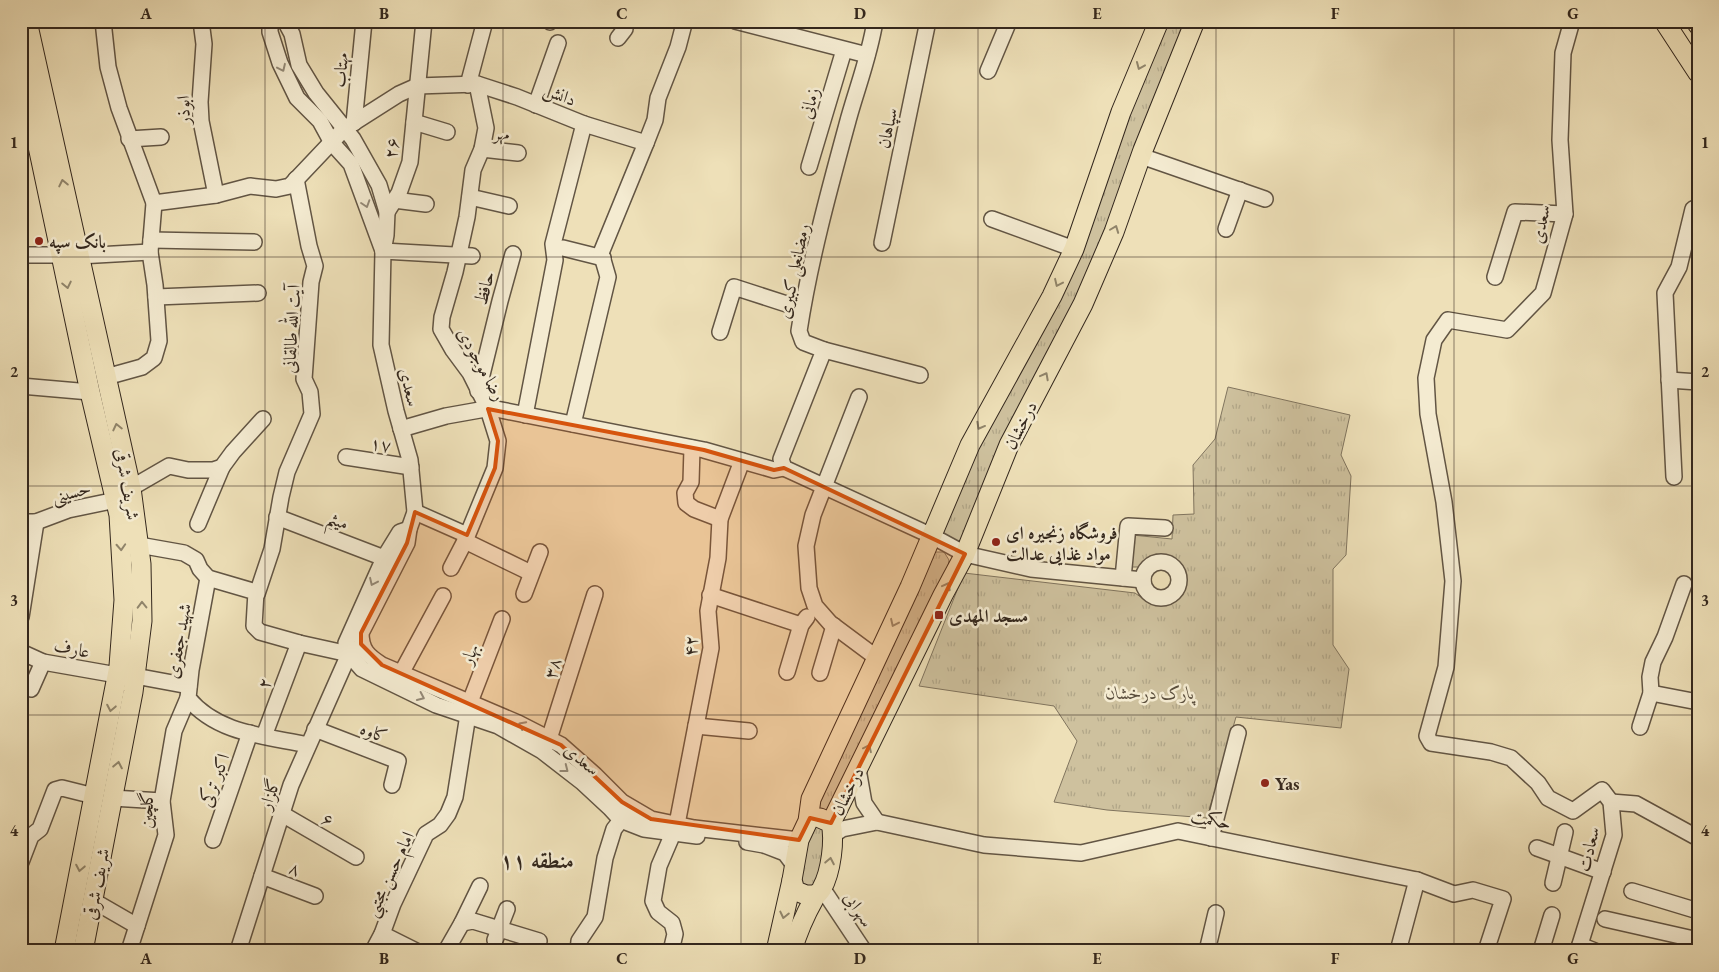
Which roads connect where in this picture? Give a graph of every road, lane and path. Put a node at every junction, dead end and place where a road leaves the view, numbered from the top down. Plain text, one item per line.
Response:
1 (28, 21) edge
2 (103, 21) edge
3 (201, 21) edge
4 (270, 21) edge
5 (285, 21) edge
6 (364, 21) edge
7 (424, 21) edge
8 (485, 21) edge
9 (625, 21) edge
10 (682, 21) edge
11 (735, 21) edge
12 (875, 21) edge
13 (928, 21) edge
14 (1009, 21) edge
15 (1159, 21) edge
16 (1195, 21) edge
17 (1572, 21) edge
18 (1664, 21) edge
19 (1696, 21) edge
20 (1698, 25) edge
21 (784, 28) edge
22 (618, 38) dead end
23 (558, 42) dead end
24 (844, 50) junction
25 (867, 55) junction
26 (988, 71) dead end
27 (1698, 73) edge
28 (22, 78) edge
29 (472, 84) junction
30 (417, 86) junction
31 (536, 105) junction
32 (414, 122) junction
33 (584, 124) junction
34 (349, 126) junction
35 (448, 132) dead end
36 (161, 137) dead end
37 (129, 139) junction
38 (332, 143) junction
39 (646, 143) junction
40 (482, 149) junction
41 (518, 154) dead end
42 (1141, 156) junction
43 (809, 167) dead end
44 (296, 179) junction
45 (1240, 190) junction
46 (216, 195) junction
47 (470, 196) junction
48 (1265, 199) dead end
49 (154, 203) junction
50 (426, 204) dead end
51 (390, 206) junction
52 (509, 206) dead end
53 (1698, 210) edge
54 (60, 212) junction
55 (1565, 214) junction
56 (992, 219) dead end
57 (1226, 229) dead end
58 (254, 242) dead end
59 (882, 243) dead end
60 (150, 246) junction
61 (563, 248) dead end
62 (1074, 249) junction
63 (383, 251) junction
64 (514, 254) dead end
65 (70, 255) junction
66 (466, 255) junction
67 (21, 256) edge
68 (602, 258) junction
69 (1495, 277) dead end
70 (258, 293) dead end
71 (156, 297) junction
72 (802, 310) junction
73 (720, 332) dead end
74 (824, 350) junction
75 (920, 375) dead end
76 (106, 377) junction
77 (1669, 380) junction
78 (1698, 382) edge
79 (21, 386) edge
80 (478, 391) junction
81 (90, 392) junction
82 (859, 397) dead end
83 (488, 408) junction
84 (525, 415) junction
85 (263, 419) dead end
86 (573, 424) junction
87 (401, 429) junction
88 (692, 448) junction
89 (346, 457) dead end
90 (742, 461) junction
91 (222, 467) junction
92 (411, 467) junction
93 (784, 468) junction
94 (1674, 477) dead end
95 (824, 487) junction
96 (131, 488) junction
97 (116, 500) junction
98 (415, 512) junction
99 (277, 517) junction
100 (720, 519) junction
101 (29, 522) edge
102 (198, 524) dead end
103 (1165, 528) dead end
104 (409, 529) junction
105 (932, 536) junction
106 (466, 538) junction
107 (138, 545) junction
108 (540, 552) dead end
109 (965, 554) junction
110 (384, 558) junction
111 (451, 568) dead end
112 (532, 573) junction
113 (208, 578) junction
114 (1123, 578) junction
115 (1143, 580) dead end
116 (1684, 584) dead end
117 (257, 594) junction
118 (524, 594) dead end
119 (595, 594) dead end
120 (443, 596) dead end
121 (710, 596) junction
122 (815, 606) junction
123 (21, 617) edge
124 (502, 619) dead end
125 (801, 624) junction
126 (834, 626) junction
127 (299, 643) junction
128 (361, 644) junction
129 (21, 652) edge
130 (349, 654) junction
131 (877, 658) junction
132 (43, 662) junction
133 (787, 672) dead end
134 (820, 673) dead end
135 (126, 676) junction
136 (398, 679) junction
137 (31, 689) dead end
138 (189, 692) junction
139 (1651, 693) junction
140 (1698, 702) edge
141 (469, 709) junction
142 (696, 726) junction
143 (1640, 727) dead end
144 (315, 730) junction
145 (749, 731) dead end
146 (1238, 733) dead end
147 (257, 735) junction
148 (308, 745) junction
149 (546, 745) junction
150 (858, 769) junction
151 (392, 785) dead end
152 (103, 797) junction
153 (1548, 798) joint
154 (162, 801) junction
155 (1611, 802) junction
156 (630, 807) junction
157 (282, 814) junction
158 (621, 820) junction
159 (808, 821) junction
160 (877, 822) junction
161 (675, 829) junction
162 (832, 829) junction
163 (1564, 832) dead end
164 (26, 835) edge
165 (1211, 838) junction
166 (1698, 838) edge
167 (212, 840) dead end
168 (799, 840) junction
169 (1538, 848) dead end
170 (1560, 856) junction
171 (356, 857) dead end
172 (21, 862) edge
173 (793, 872) junction
174 (1603, 872) junction
175 (262, 876) junction
176 (1417, 880) junction
177 (1553, 883) dead end
178 (480, 886) dead end
179 (1632, 891) dead end
180 (819, 892) junction
181 (315, 896) dead end
182 (92, 900) junction
183 (507, 909) dead end
184 (1698, 911) edge
185 (1216, 913) dead end
186 (1552, 915) dead end
187 (1605, 919) dead end
188 (462, 922) junction
189 (137, 926) junction
190 (382, 934) junction
191 (497, 934) junction
192 (1698, 940) edge
193 (539, 941) dead end
194 (74, 947) edge
195 (1579, 948) edge
196 (129, 951) edge
197 (238, 951) edge
198 (373, 951) edge
199 (416, 951) edge
200 (446, 951) edge
201 (578, 951) edge
202 (671, 951) edge
203 (776, 951) edge
204 (792, 951) edge
205 (864, 951) edge
206 (1207, 951) edge
207 (1398, 951) edge
208 (1486, 951) edge
209 (1541, 951) edge
210 (1596, 951) edge

54 -> 1 main road, شریف شرقی
2 - 37 street
3 - 46 street, ابوذر
4 -> 38 street, سعدی
5 - 34 street, سعدی
6 - 34 street, مهتاب
7 - 30 street, ۲۶
8 - 29 street
9 - 22 street
10 - 39 street
11 - 21 street
12 - 25 street, رمضانعلی کبیری
13 - 59 street, سپاهان
14 - 26 street
15 -> 62 main road, درخشان
16 - 42 main road, درخشان
17 - 55 street, سعدی
18 - 27 main road
19 - 20 main road
21 - 24 street
23 - 31 street
24 - 25 street
24 - 43 street, زمانی
25 - 72 street, رمضانعلی کبیری
28 - 54 main road, شریف شرقی
29 - 30 street, دانش
29 - 31 street, دانش
29 - 40 street, رضا موجودی
30 - 32 street, ۲۶
30 - 34 street, دانش
31 - 33 street, دانش
32 - 35 street
32 - 51 street, ۲۶
33 - 39 street, دانش
33 - 84 street
34 - 38 street, دانش
34 - 51 street, سعدی
36 - 37 street
37 - 49 street
38 - 44 street
38 -> 63 street, سعدی
39 - 68 street
40 - 41 street, مهر
40 - 47 street, رضا موجودی
42 - 45 street
109 -> 42 main road, درخشان
44 - 46 street
44 - 99 street, آیت الله طالقانی
45 - 48 street
45 - 57 street
46 - 49 street
47 - 52 street
47 - 66 street, رضا موجودی
49 - 60 street
50 - 51 street
51 - 63 street, سعدی
53 - 77 street
54 - 65 main road, شریف شرقی
55 - 69 street
55 - 153 street, سعدی
56 - 62 street
58 - 60 street
60 - 65 street
60 - 71 street
61 - 68 street
62 -> 105 main road, درخشان
63 - 66 street
63 - 87 street, سعدی
64 - 80 street, حافظ
65 - 67 street
65 - 76 main road, شریف شرقی
65 -> 81 main road, شریف شرقی
66 - 80 street, رضا موجودی
68 - 86 street
70 - 71 street
71 - 76 street
72 - 73 street
72 - 74 street, رمضانعلی کبیری
74 - 75 street
74 - 93 street
96 -> 76 main road, شریف شرقی
77 - 78 street
77 - 94 street
79 - 81 street
80 - 83 street, رضا موجودی
81 - 97 main road, شریف شرقی
82 - 95 street
83 - 84 street
83 - 87 street
83 - 106 street, رضا موجودی
84 - 86 street
85 - 91 street
86 - 88 street
87 - 92 street, سعدی
88 - 90 street
88 - 100 street
89 - 92 street, ۱۷
90 - 93 street
90 - 100 street, ۴۲
91 - 96 street
91 - 102 street
92 - 98 street, سعدی
93 - 95 street
95 - 105 street
95 - 122 street
96 - 107 main road, شریف شرقی
97 - 101 street, حسینی
97 -> 135 main road, شریف شرقی
98 - 104 street, سعدی
98 - 106 street
99 - 110 street, میثم
99 - 117 street, آیت الله طالقانی
100 - 121 street, ۴۲
101 - 123 street, حسینی
103 - 114 street
104 - 110 street, سعدی
104 - 128 street, سعدی
105 - 109 street
105 -> 131 main road, درخشان
106 - 111 street, رضا موجودی
106 - 112 street
107 - 113 street
135 -> 107 main road, شریف شرقی
108 - 112 street
109 - 114 street
150 -> 109 main road, درخشان
110 -> 130 street, سعدی
112 - 118 street
113 - 117 street
113 - 138 street, شهید جعفری
114 - 115 street
116 - 139 street
117 - 127 street, آیت الله طالقانی
119 - 149 street, ۳۸
120 - 136 street
121 - 125 street
121 - 142 street, ۴۲
122 - 125 street
122 - 126 street
124 - 141 street, بهار
125 - 133 street
126 - 131 street
126 - 134 street
127 - 130 street
127 - 147 street, ۲
128 - 130 street
128 - 136 street, سعدی
129 - 132 street, عارف
130 - 136 street, سعدی
130 - 144 street, گلزار
131 - 159 main road, درخشان
132 - 135 street, عارف
132 - 137 street
135 - 138 street, عارف
135 - 152 main road, شریف شرقی
136 - 141 street, سعدی
138 - 147 street, شهید جعفری
138 - 154 street, گلچین
139 - 140 street
139 - 143 street
141 - 149 street, سعدی
141 - 190 street, امام حسن مجتبی
142 - 145 street
142 - 161 street, ۴۲
144 - 148 street, گلزار
144 - 151 street, کاوه
146 - 165 street
147 - 148 street, شهید جعفری
147 - 167 street, اکبر ترکی
148 - 157 street, گلزار
149 - 156 street, سعدی
149 -> 158 street, سعدی
150 - 160 street
150 - 162 main road, درخشان
152 - 154 street
152 - 164 street
152 - 182 main road, شریف شرقی
152 -> 194 main road, شریف شرقی
153 - 155 street, سعادت
154 - 189 street, گلچین
155 - 166 street
155 - 174 street, سعادت
156 - 158 street
156 - 161 street, سعدی
157 - 171 street, ۶
157 - 175 street, گلزار
158 - 161 street, سعدی
158 - 201 street
159 - 162 main road
159 - 168 main road, درخشان
160 - 162 street
160 - 165 street, حکمت
161 - 168 street, سعدی
161 - 173 street, سعدی
161 - 202 street, ۴۲
180 -> 162 main road, درخشان
163 - 170 street
164 - 172 street
165 - 176 street, حکمت
168 - 173 main road, درخشان
169 - 170 street
170 - 174 street
170 - 177 street
173 - 180 main road
173 -> 203 main road
174 - 195 street, سعادت
175 - 181 street, ۸
175 - 197 street, گلزار
176 - 207 street
176 - 208 street, حکمت
178 - 188 street
179 - 184 street
180 - 204 main road
180 - 205 street, سهرابی
182 - 189 street
182 - 194 main road, شریف شرقی
183 - 191 street
185 - 206 street
186 - 209 street
187 - 192 street
188 - 191 street
188 - 200 street
189 - 196 street, گلچین
190 - 198 street, امام حسن مجتبی
190 - 199 street
191 - 193 street
195 - 210 street

